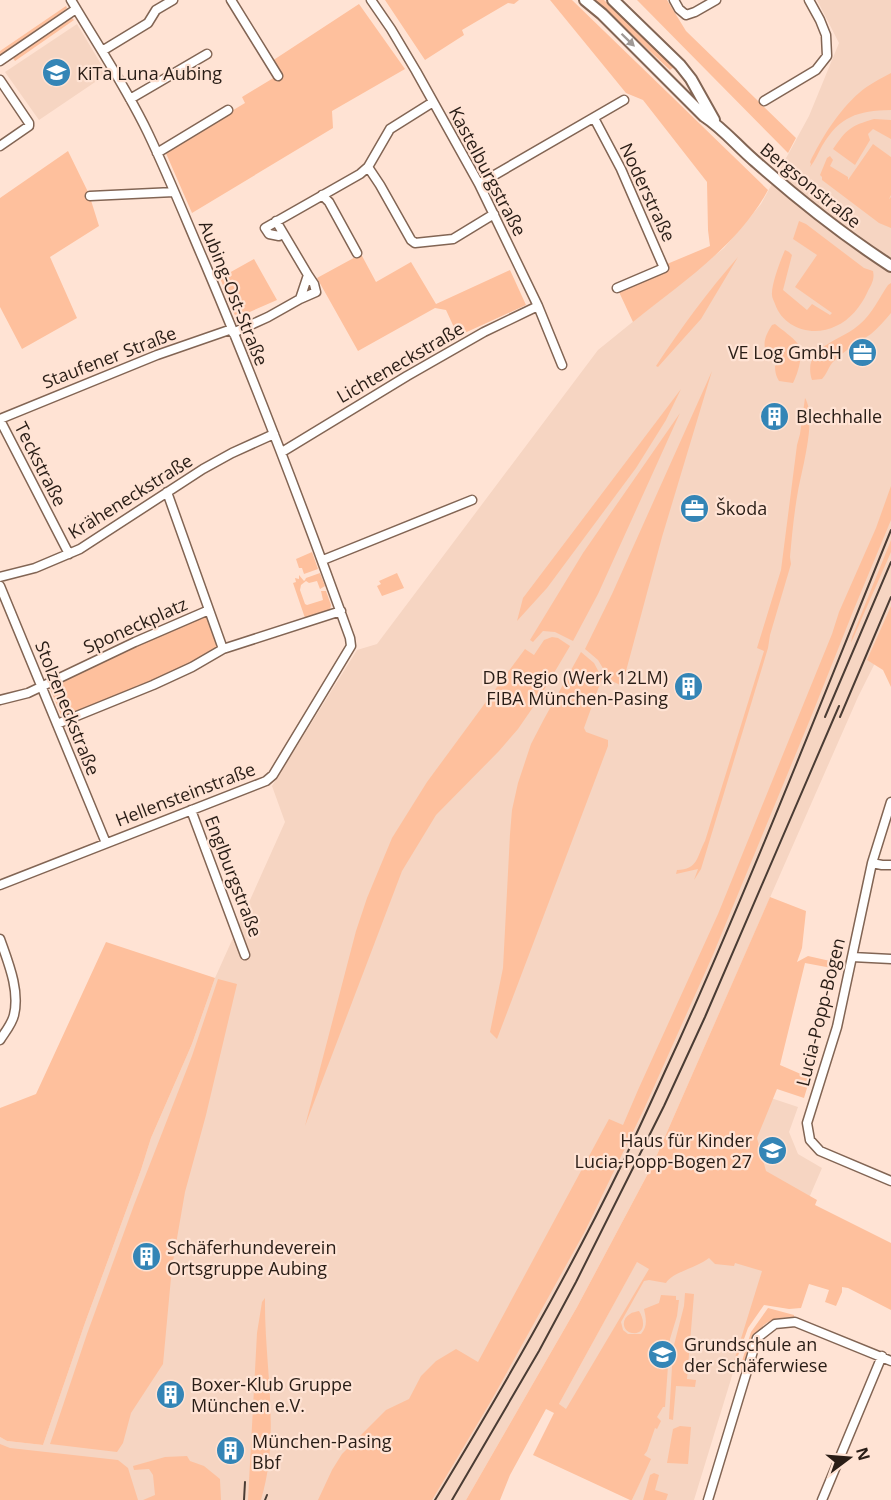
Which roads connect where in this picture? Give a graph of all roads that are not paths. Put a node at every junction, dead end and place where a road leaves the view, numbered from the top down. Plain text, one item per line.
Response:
1 (71, 0) edge
2 (173, 0) edge
3 (231, 0) edge
4 (371, 0) edge
5 (585, 0) edge
6 (613, 0) edge
7 (674, 0) edge
8 (716, 0) edge
9 (809, 0) edge
10 (76, 9) junction
11 (102, 51) junction
12 (207, 54) dead end
13 (0, 61) edge
14 (278, 76) dead end
15 (0, 80) edge
16 (130, 99) junction
17 (624, 100) dead end
18 (764, 101) dead end
19 (433, 102) junction
20 (228, 110) dead end
21 (594, 118) junction
22 (715, 123) junction
23 (0, 146) edge
24 (157, 153) junction
25 (368, 167) junction
26 (479, 184) junction
27 (174, 192) junction
28 (322, 195) junction
29 (90, 196) dead end
30 (494, 214) junction
31 (276, 221) junction
32 (283, 234) junction
33 (357, 253) dead end
34 (891, 266) edge
35 (617, 288) dead end
36 (538, 306) junction
37 (233, 331) junction
38 (562, 365) dead end
39 (0, 420) edge
40 (274, 434) junction
41 (282, 452) junction
42 (167, 492) junction
43 (472, 500) dead end
44 (69, 554) junction
45 (323, 560) junction
46 (0, 577) edge
47 (0, 586) edge
48 (209, 610) junction
49 (341, 611) junction
50 (223, 649) junction
51 (42, 686) junction
52 (0, 700) edge
53 (57, 724) junction
54 (891, 802) edge
55 (191, 810) junction
56 (106, 843) junction
57 (872, 863) junction
58 (891, 865) edge
59 (0, 885) edge
60 (0, 939) edge
61 (245, 955) dead end
62 (852, 957) junction
63 (891, 959) edge
64 (3, 1031) edge
65 (0, 1040) edge
66 (891, 1181) edge
67 (882, 1356) junction
68 (891, 1361) edge
69 (708, 1500) edge
70 (822, 1500) edge

1 - 10 street, Aubing-Ost-Straße
2 - 11 street
3 - 14 street
4 - 19 street, Kastelburgstraße
5 -> 22 street, Bergsonstraße
6 - 22 street, Bergsonstraße
7 - 8 street
9 - 18 street
10 - 11 street, Aubing-Ost-Straße
10 - 13 street
11 - 16 street, Aubing-Ost-Straße
12 - 16 street
15 - 23 street
16 - 24 street, Aubing-Ost-Straße
17 - 21 street
19 - 25 street
19 - 26 street, Kastelburgstraße
20 - 24 street
21 - 26 street
21 - 35 street, Noderstraße
22 - 34 street, Bergsonstraße
24 - 27 street, Aubing-Ost-Straße
25 - 28 street
25 - 30 street
26 - 30 street, Kastelburgstraße
27 - 29 street
27 - 37 street, Aubing-Ost-Straße
28 - 31 street
28 - 33 street
30 - 36 street, Kastelburgstraße
31 - 32 street
31 - 32 street
32 - 37 street, Staufener Straße
36 - 38 street, Kastelburgstraße
36 - 41 street, Lichteneckstraße
37 - 39 street, Staufener Straße
37 - 40 street, Aubing-Ost-Straße
39 - 44 street, Teckstraße
40 - 41 street, Aubing-Ost-Straße
40 - 42 street, Kräheneckstraße
41 - 45 street, Aubing-Ost-Straße
42 - 44 street, Kräheneckstraße
42 - 48 street
43 - 45 street
44 - 46 street, Kräheneckstraße
45 - 49 street, Aubing-Ost-Straße
47 - 51 street, Stolzeneckstraße
48 - 50 street
48 - 51 street, Sponeckplatz
49 - 50 street
49 - 55 street, Hellensteinstraße
50 - 53 street
51 - 52 street, Sponeckplatz
51 - 53 street, Stolzeneckstraße
53 - 56 street, Stolzeneckstraße
54 - 57 street, Lucia-Popp-Bogen
55 - 56 street, Hellensteinstraße
55 - 61 street, Englburgstraße
56 - 59 street, Hellensteinstraße
57 - 58 street
57 - 62 street, Lucia-Popp-Bogen
60 - 64 street
62 - 63 street
62 - 66 street, Lucia-Popp-Bogen
64 - 65 street
67 - 68 street
67 - 69 street
67 - 70 street

